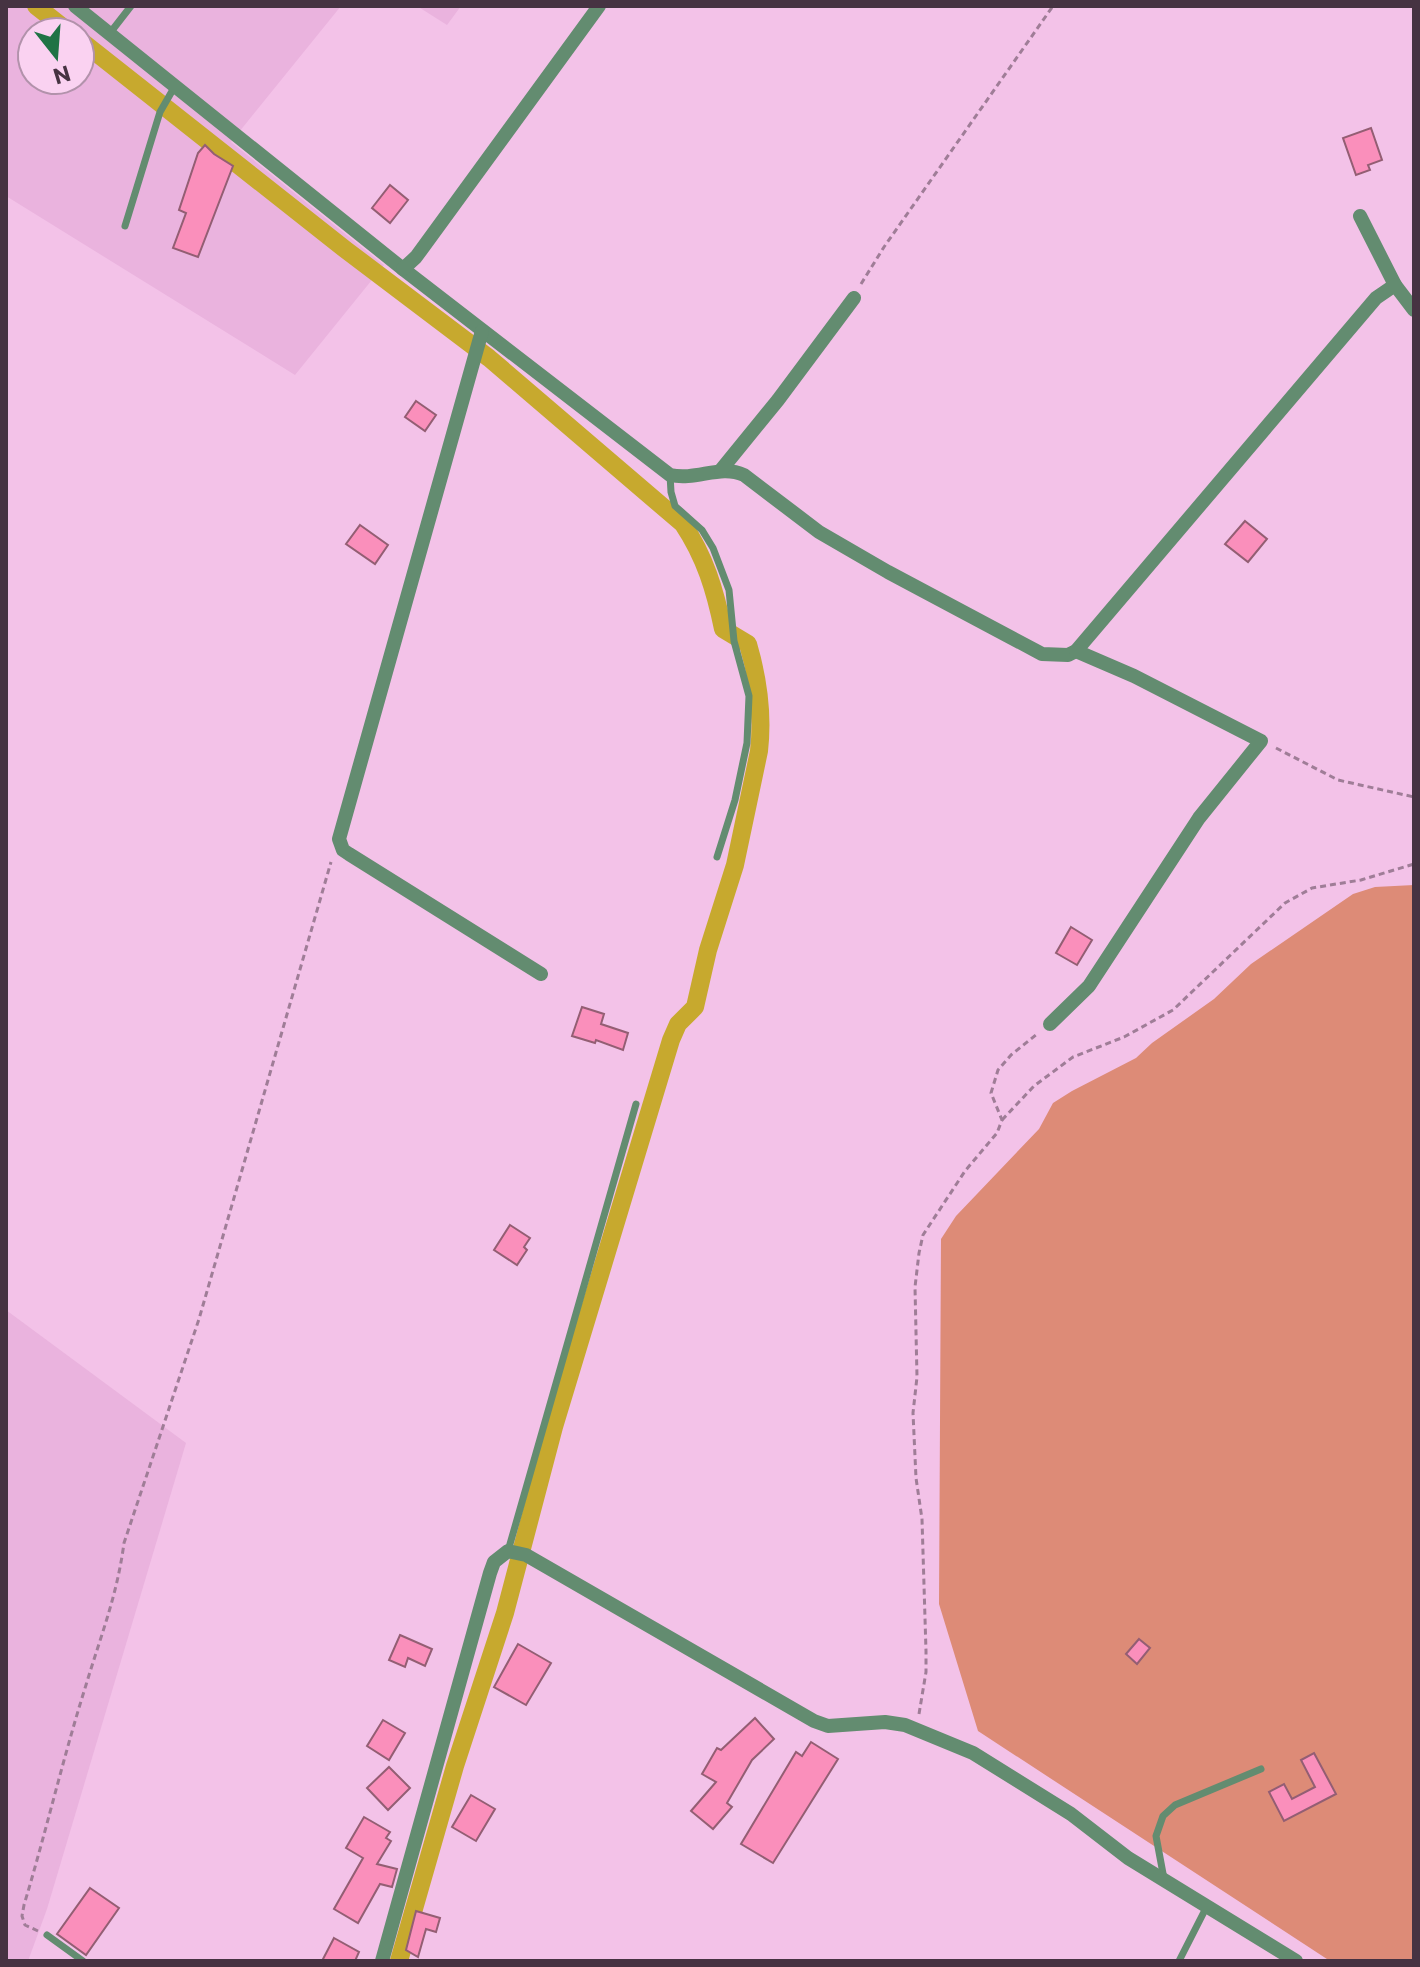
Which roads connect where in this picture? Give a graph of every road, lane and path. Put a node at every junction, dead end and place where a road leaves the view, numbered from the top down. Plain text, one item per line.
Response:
1 (75, 6) edge
2 (131, 6) edge
3 (599, 6) edge
4 (1053, 6) edge
5 (110, 33) junction
6 (171, 92) junction
7 (1360, 216) dead end
8 (125, 226) dead end
9 (403, 269) junction
10 (1395, 285) junction
11 (854, 298) joint
12 (1414, 310) edge
13 (482, 331) junction
14 (721, 470) junction
15 (670, 475) junction
16 (1076, 651) junction
17 (1261, 741) junction
18 (1414, 797) edge
19 (339, 839) junction
20 (717, 857) dead end
21 (1414, 864) edge
22 (541, 974) dead end
23 (1050, 1024) joint
24 (636, 1104) dead end
25 (1002, 1120) junction
26 (516, 1552) junction
27 (916, 1730) junction
28 (1261, 1769) dead end
29 (1165, 1881) junction
30 (1207, 1906) junction
31 (47, 1935) joint
32 (83, 1961) edge
33 (382, 1961) edge
34 (1179, 1961) edge
35 (1296, 1961) edge

1 - 5 street
2 - 5 lane
3 - 9 street
4 - 11 path
5 - 6 street
6 - 8 lane
6 - 9 street
7 - 10 street
9 - 13 street
10 - 12 street
10 - 16 street
11 - 14 street
13 - 15 street
13 - 19 street
14 - 15 street
14 - 16 street
15 - 20 lane
16 - 17 street
17 - 18 path
17 - 23 street
19 - 22 street
19 - 31 path
21 - 25 path
23 - 25 path
24 - 26 lane
25 - 27 path
26 - 27 street
26 - 33 street
27 - 29 street
28 - 29 lane
29 - 30 street
30 - 34 lane
30 - 35 street
31 - 32 lane

